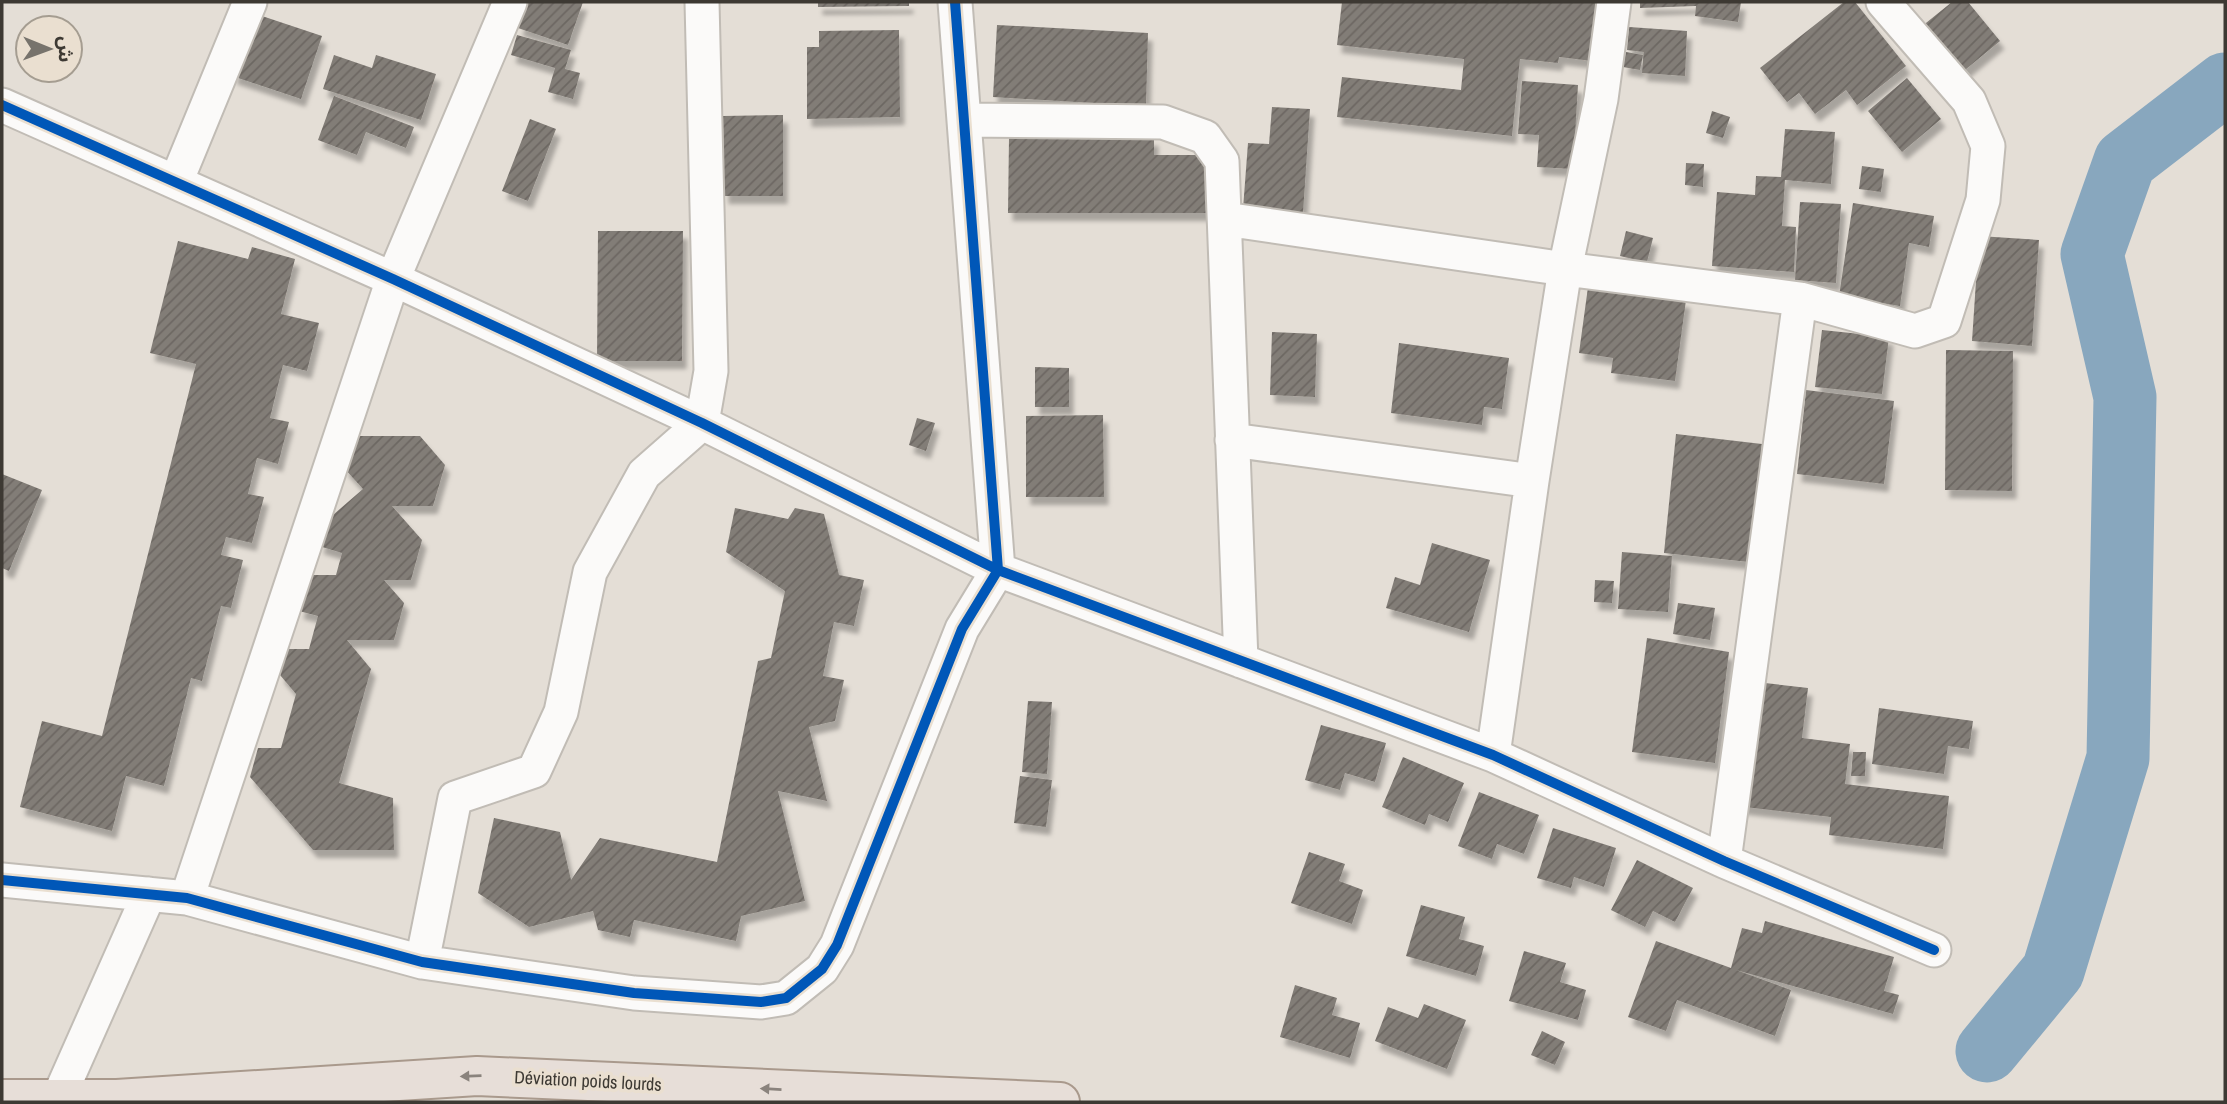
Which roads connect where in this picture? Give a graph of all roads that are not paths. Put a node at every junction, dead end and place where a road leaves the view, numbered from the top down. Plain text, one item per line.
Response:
1 (250, 2) edge
2 (510, 2) edge
3 (702, 2) edge
4 (955, 2) edge
5 (1614, 2) edge
6 (1883, 2) edge
7 (2, 105) edge
8 (964, 120) junction
9 (176, 182) junction
10 (1225, 219) junction
11 (1566, 269) junction
12 (393, 279) junction
13 (1800, 299) junction
14 (702, 423) junction
15 (1232, 440) junction
16 (1532, 481) junction
17 (998, 570) junction
18 (1241, 661) junction
19 (1493, 755) junction
20 (1724, 861) junction
21 (2, 880) edge
22 (149, 894) junction
23 (187, 898) junction
24 (1934, 950) dead end
25 (422, 962) junction
26 (117, 1099) junction
27 (2, 1100) edge
28 (58, 1100) junction
29 (173, 1102) edge
30 (1060, 1102) edge

1 - 9 street
2 - 12 street
3 - 14 street
4 - 8 street
5 - 11 street
6 - 13 street
7 - 9 street
8 - 10 street
8 - 17 street
9 - 12 street
10 - 11 street
10 - 15 street
11 - 13 street
11 - 16 street
12 - 14 street
12 - 23 street
13 - 20 street
14 - 17 street
14 - 25 street
15 - 16 street
15 - 18 street
16 - 19 street
17 - 18 street
17 - 25 street
18 - 19 street
19 - 20 street
20 - 24 street
21 - 22 street
22 - 23 street
22 - 28 street
23 - 25 street
26 - 28 main road, Déviation poids lourds
26 - 29 main road, Déviation poids lourds
30 -> 26 main road, Déviation poids lourds
27 - 28 main road, Déviation poids lourds

